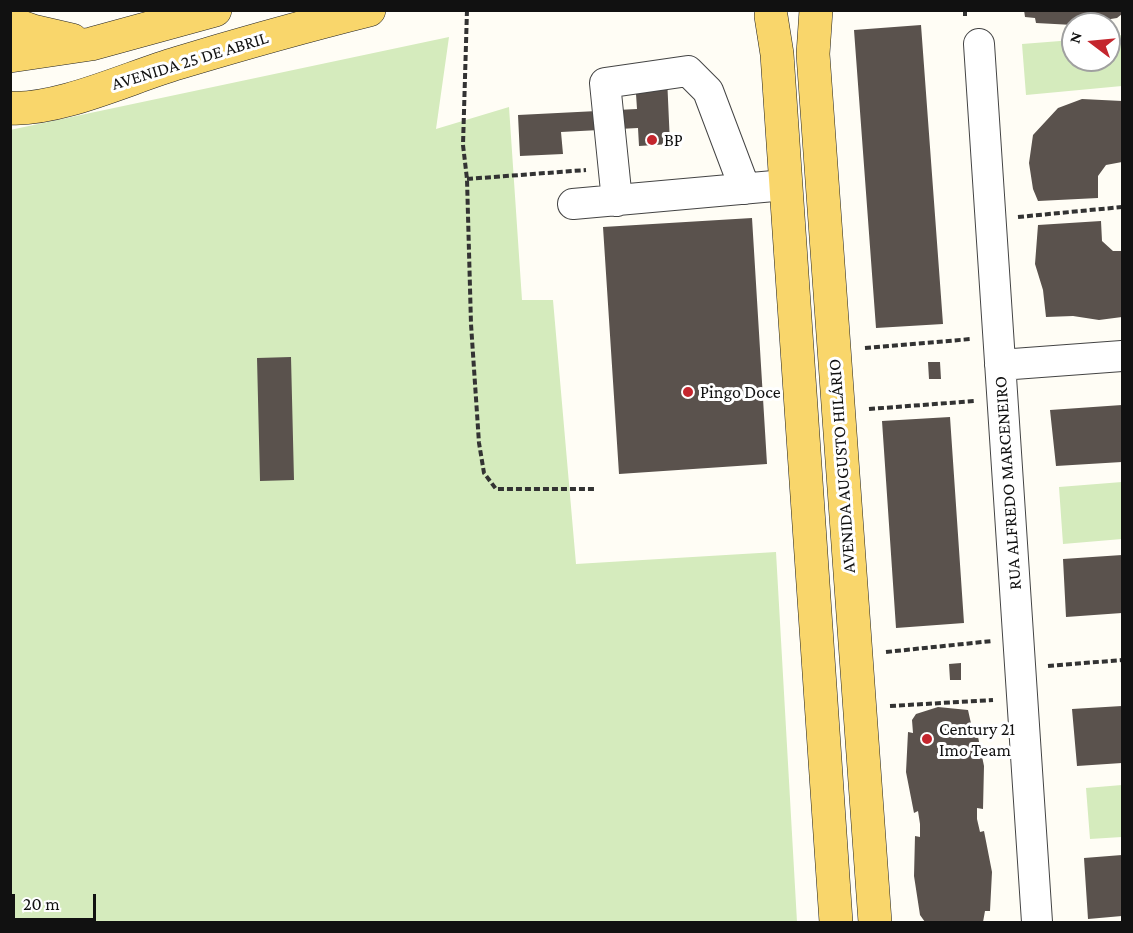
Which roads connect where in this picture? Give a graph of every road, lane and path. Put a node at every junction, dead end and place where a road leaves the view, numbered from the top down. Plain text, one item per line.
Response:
1 (215, 10) edge
2 (369, 10) edge
3 (467, 10) edge
4 (815, 10) edge
5 (761, 13) edge
6 (10, 24) edge
7 (91, 44) junction
8 (979, 44) dead end
9 (10, 56) edge
10 (10, 108) edge
11 (614, 168) junction
12 (467, 179) junction
13 (785, 185) junction
14 (734, 191) junction
15 (617, 201) junction
16 (573, 204) dead end
17 (1122, 207) edge
18 (990, 219) junction
19 (834, 350) junction
20 (999, 351) junction
21 (1122, 356) edge
22 (1002, 399) junction
23 (838, 411) junction
24 (596, 489) dead end
25 (1019, 638) junction
26 (855, 655) junction
27 (1122, 660) edge
28 (1021, 668) junction
29 (1022, 698) junction
30 (859, 708) junction
31 (836, 922) edge
32 (874, 922) edge
33 (1037, 922) edge

1 - 7 main road
2 - 10 main road, AVENIDA 25 DE ABRIL
3 - 12 path
4 - 5 main road
4 - 19 main road, AVENIDA AUGUSTO HILÁRIO
5 - 13 main road, AVENIDA AUGUSTO HILÁRIO
6 - 7 main road
7 - 9 main road
8 - 18 street, RUA ALFREDO MARCENEIRO
11 - 12 path
11 - 14 street
11 - 15 street
12 - 24 path
13 - 14 street
13 - 31 main road, AVENIDA AUGUSTO HILÁRIO
14 - 15 street
15 - 16 street
17 - 18 path
18 - 20 street, RUA ALFREDO MARCENEIRO
19 - 20 path
19 - 23 main road, AVENIDA AUGUSTO HILÁRIO
20 - 21 street
20 - 22 street, RUA ALFREDO MARCENEIRO
22 - 23 path
22 - 25 street, RUA ALFREDO MARCENEIRO
23 - 26 main road, AVENIDA AUGUSTO HILÁRIO
25 - 26 path
25 - 28 street, RUA ALFREDO MARCENEIRO
26 - 30 main road, AVENIDA AUGUSTO HILÁRIO
27 - 28 path
28 - 29 street, RUA ALFREDO MARCENEIRO
29 - 30 path
29 - 33 street, RUA ALFREDO MARCENEIRO
30 - 32 main road, AVENIDA AUGUSTO HILÁRIO

